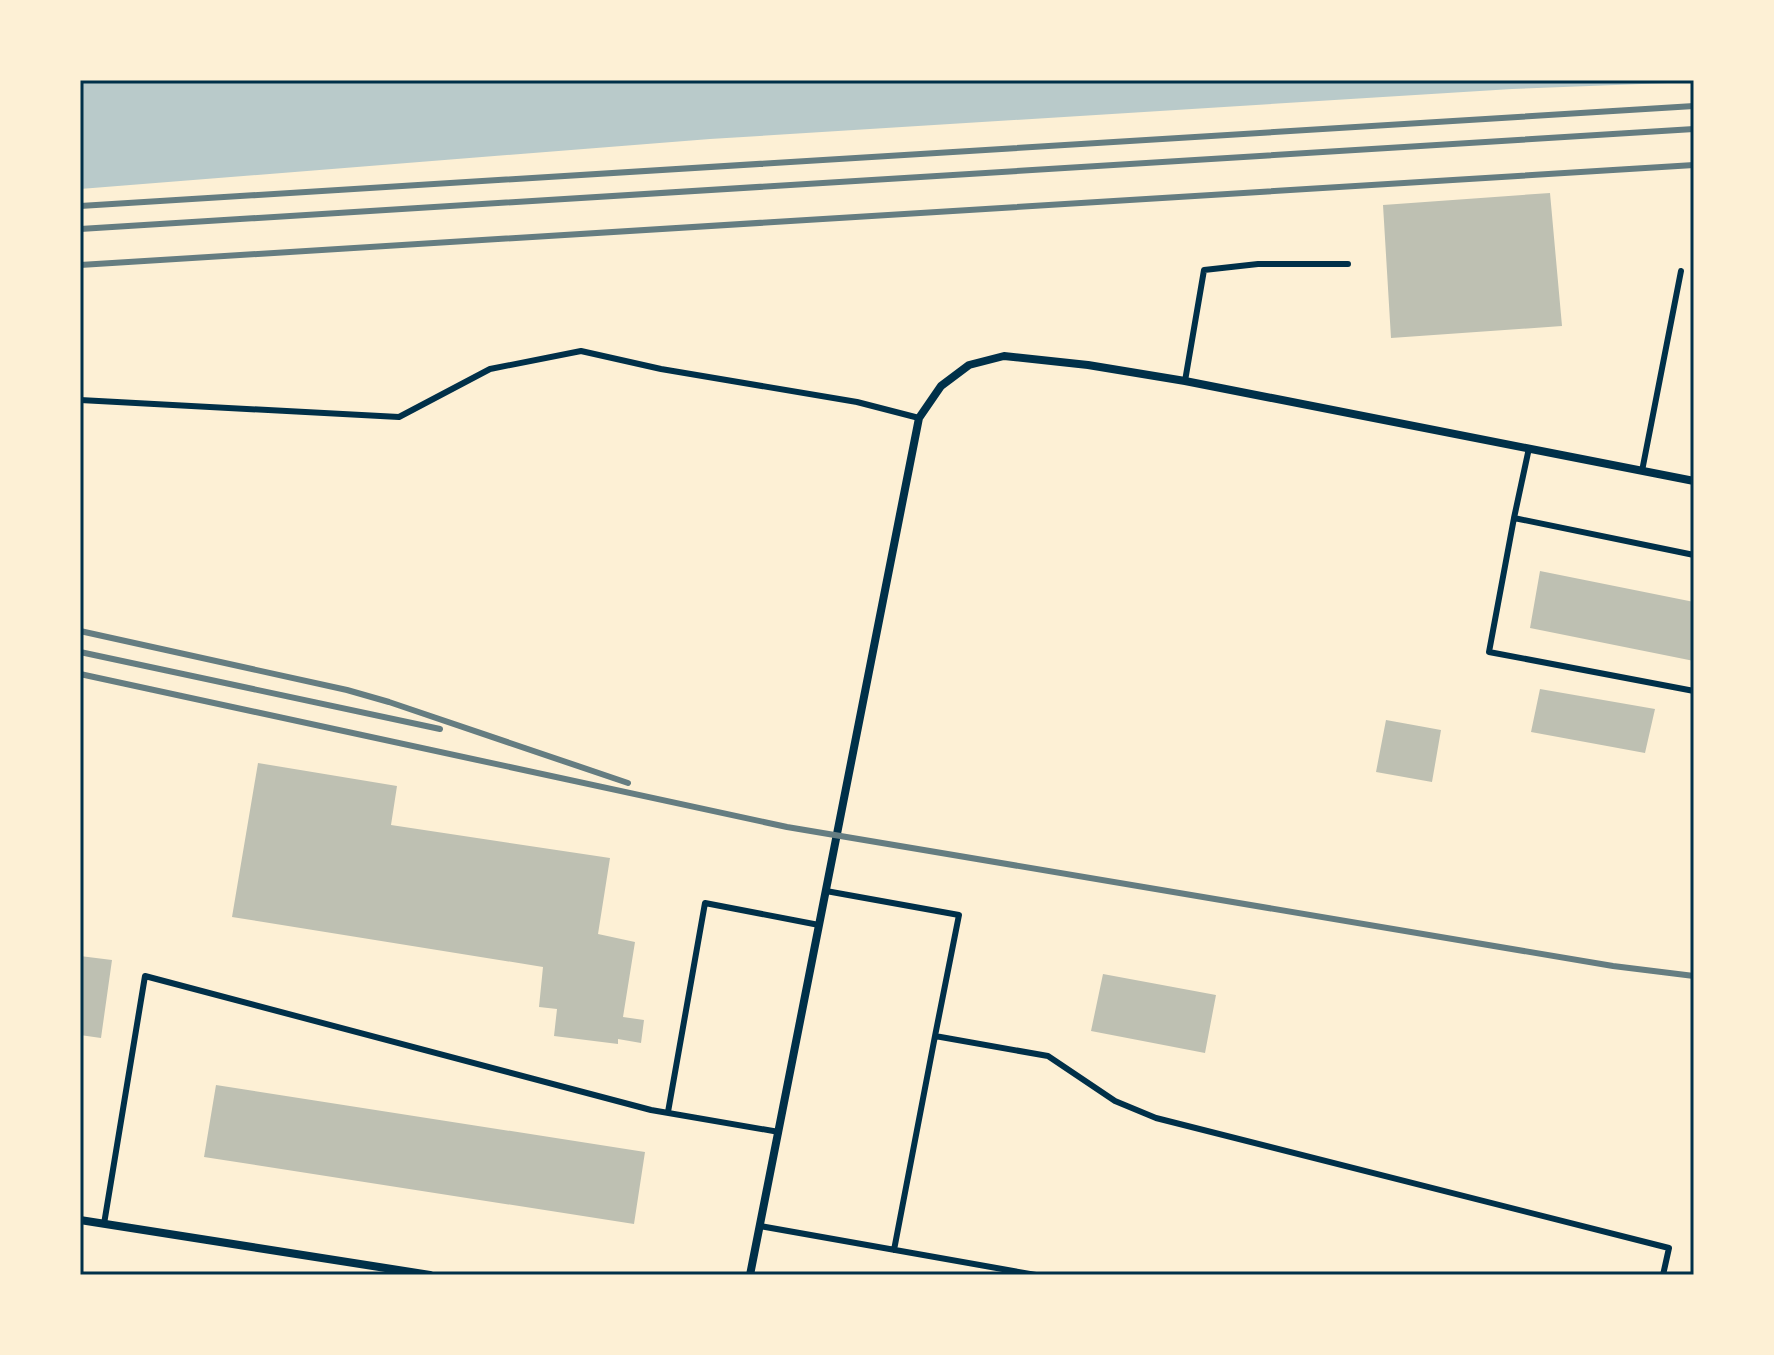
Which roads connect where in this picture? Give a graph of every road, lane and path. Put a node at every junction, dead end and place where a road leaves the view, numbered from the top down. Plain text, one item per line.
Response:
1 (1348, 264) dead end
2 (1681, 271) dead end
3 (1185, 381) junction
4 (80, 400) edge
5 (919, 418) junction
6 (1529, 448) junction
7 (1642, 471) junction
8 (1694, 481) edge
9 (1514, 518) junction
10 (1694, 555) edge
11 (1694, 691) edge
12 (826, 891) junction
13 (819, 925) junction
14 (935, 1036) junction
15 (668, 1112) junction
16 (779, 1132) junction
17 (80, 1220) edge
18 (104, 1224) junction
19 (760, 1226) junction
20 (894, 1250) junction
21 (430, 1275) edge
22 (750, 1275) edge
23 (1036, 1275) edge
24 (1663, 1275) edge

1 - 3 lane
2 - 7 lane
3 - 5 street
3 - 6 street
4 - 5 lane
5 - 12 street
6 - 7 street
6 - 9 lane
7 - 8 street
9 - 10 lane
9 - 11 lane
12 - 13 street
12 - 14 lane
13 - 15 lane
13 - 16 street
14 - 20 lane
14 - 24 lane
15 - 16 lane
15 - 18 lane
16 - 19 street
17 - 18 street
18 - 21 street
19 - 20 lane
19 - 22 street
20 - 23 lane

